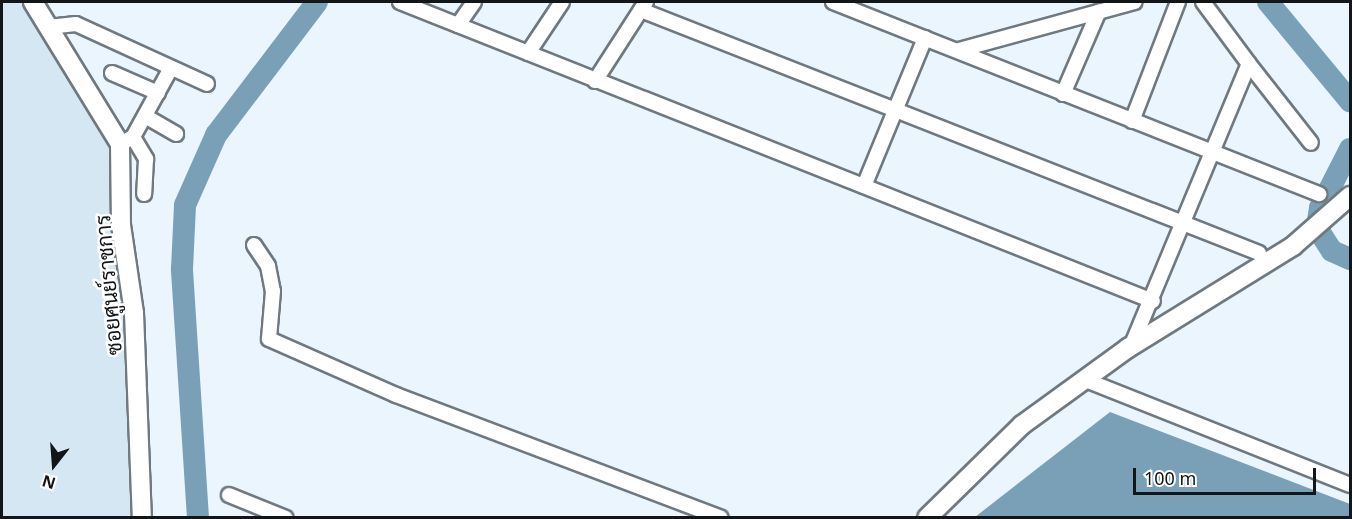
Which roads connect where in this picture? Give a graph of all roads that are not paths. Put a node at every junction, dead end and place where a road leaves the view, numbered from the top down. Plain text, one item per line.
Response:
1 (33, 2) edge
2 (400, 2) edge
3 (474, 2) edge
4 (562, 2) edge
5 (833, 2) edge
6 (1135, 2) edge
7 (1178, 2) edge
8 (1203, 2) edge
9 (643, 6) edge
10 (1099, 11) junction
11 (458, 25) junction
12 (48, 27) junction
13 (925, 38) junction
14 (959, 50) junction
15 (528, 53) junction
16 (1250, 64) junction
17 (171, 68) junction
18 (112, 73) dead end
19 (595, 81) junction
20 (207, 84) dead end
21 (158, 93) junction
22 (1063, 94) junction
23 (895, 113) junction
24 (145, 116) junction
25 (1132, 121) junction
26 (176, 134) dead end
27 (127, 141) junction
28 (1311, 143) dead end
29 (1213, 154) junction
30 (864, 186) junction
31 (144, 194) dead end
32 (1319, 194) dead end
33 (1343, 201) edge
34 (1183, 227) junction
35 (254, 245) dead end
36 (1258, 254) dead end
37 (1153, 301) junction
38 (1128, 348) junction
39 (1086, 380) junction
40 (1350, 485) edge
41 (229, 495) dead end
42 (142, 518) edge
43 (286, 518) edge
44 (721, 518) edge
45 (927, 518) edge

1 - 12 street
2 - 11 street
3 - 11 street
4 - 15 street
5 - 13 street
6 - 10 street
7 - 25 street
8 - 16 street
9 - 19 street
9 - 23 street
10 - 14 street
10 - 22 street
11 - 15 street
12 - 17 street
12 - 27 street
13 - 14 street
13 - 23 street
14 - 22 street
15 - 19 street
16 - 28 street
16 - 29 street
17 - 20 street
17 - 21 street
18 - 21 street
19 - 30 street
21 - 24 street
22 - 25 street
23 - 30 street
23 - 34 street
24 - 26 street
24 - 27 street
25 - 29 street
27 - 31 street
27 - 42 street, ซอยศูนย์ราชการ
29 - 32 street
29 - 34 street
30 - 37 street
33 - 38 street
34 - 36 street
34 - 37 street
35 - 44 street
37 - 38 street
38 - 39 street
39 - 40 street
39 - 45 street
41 - 43 street

